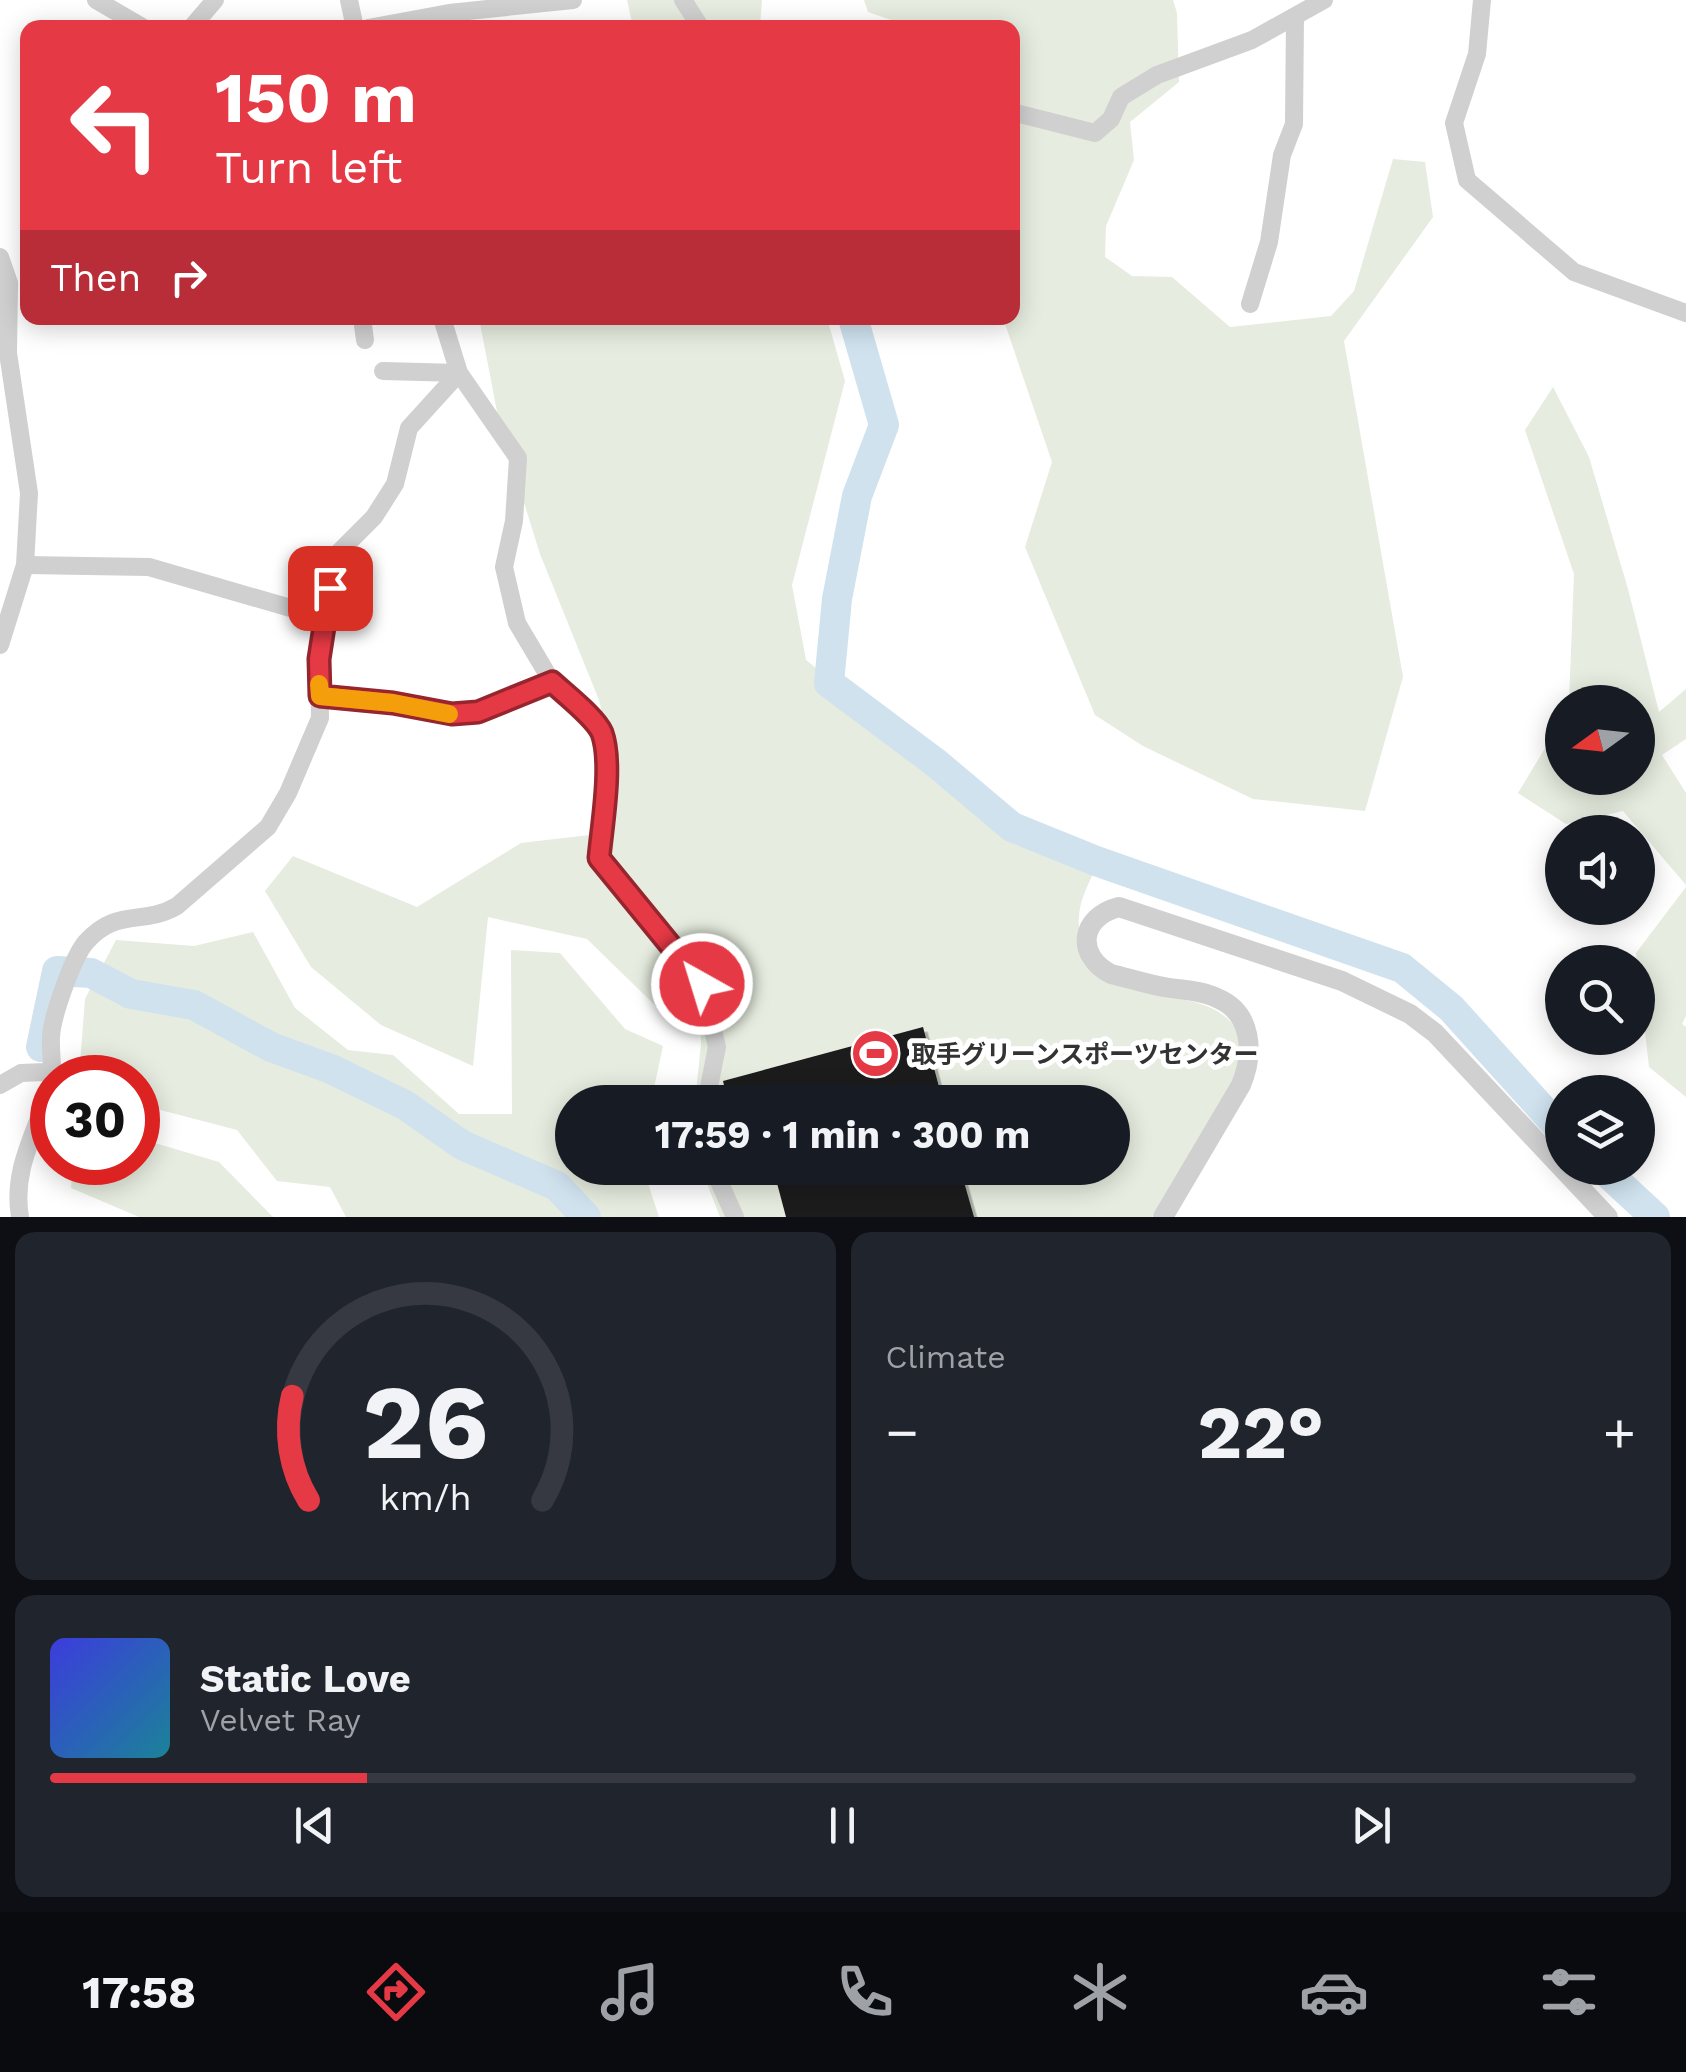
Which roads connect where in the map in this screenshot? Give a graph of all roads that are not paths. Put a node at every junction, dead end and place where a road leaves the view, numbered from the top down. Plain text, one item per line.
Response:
1 (96, 0) edge
2 (215, 0) edge
3 (573, 0) edge
4 (1324, 0) edge
5 (1482, 0) edge
6 (1295, 17) junction
7 (130, 20) edge
8 (198, 20) edge
9 (400, 20) edge
10 (1020, 114) edge
11 (0, 256) edge
12 (18, 281) edge
13 (1250, 304) dead end
14 (1686, 313) edge
15 (363, 325) edge
16 (444, 325) edge
17 (365, 340) dead end
18 (384, 372) dead end
19 (459, 373) junction
20 (19, 427) junction
21 (0, 432) edge
22 (26, 565) junction
23 (325, 618) junction
24 (0, 644) edge
25 (552, 682) junction
26 (320, 696) junction
27 (52, 1055) edge
28 (30, 1073) edge
29 (0, 1084) edge
30 (709, 1085) edge
31 (30, 1136) edge
32 (720, 1185) edge
33 (20, 1217) edge
34 (734, 1217) edge
35 (1163, 1217) edge
36 (1608, 1217) edge

1 - 7 street
2 - 8 street
3 - 9 street
4 - 6 street
5 - 14 street
6 - 10 street
6 - 13 street
11 - 12 street
12 - 20 street
15 - 17 street
16 - 19 street
18 - 19 street
19 - 23 street
19 - 25 street
20 - 21 street
20 - 22 street
22 - 23 street
22 - 24 street
23 - 26 street
25 - 26 street
25 - 30 street
26 - 27 street
28 - 29 street
31 - 33 street
32 - 34 street
35 - 36 street

